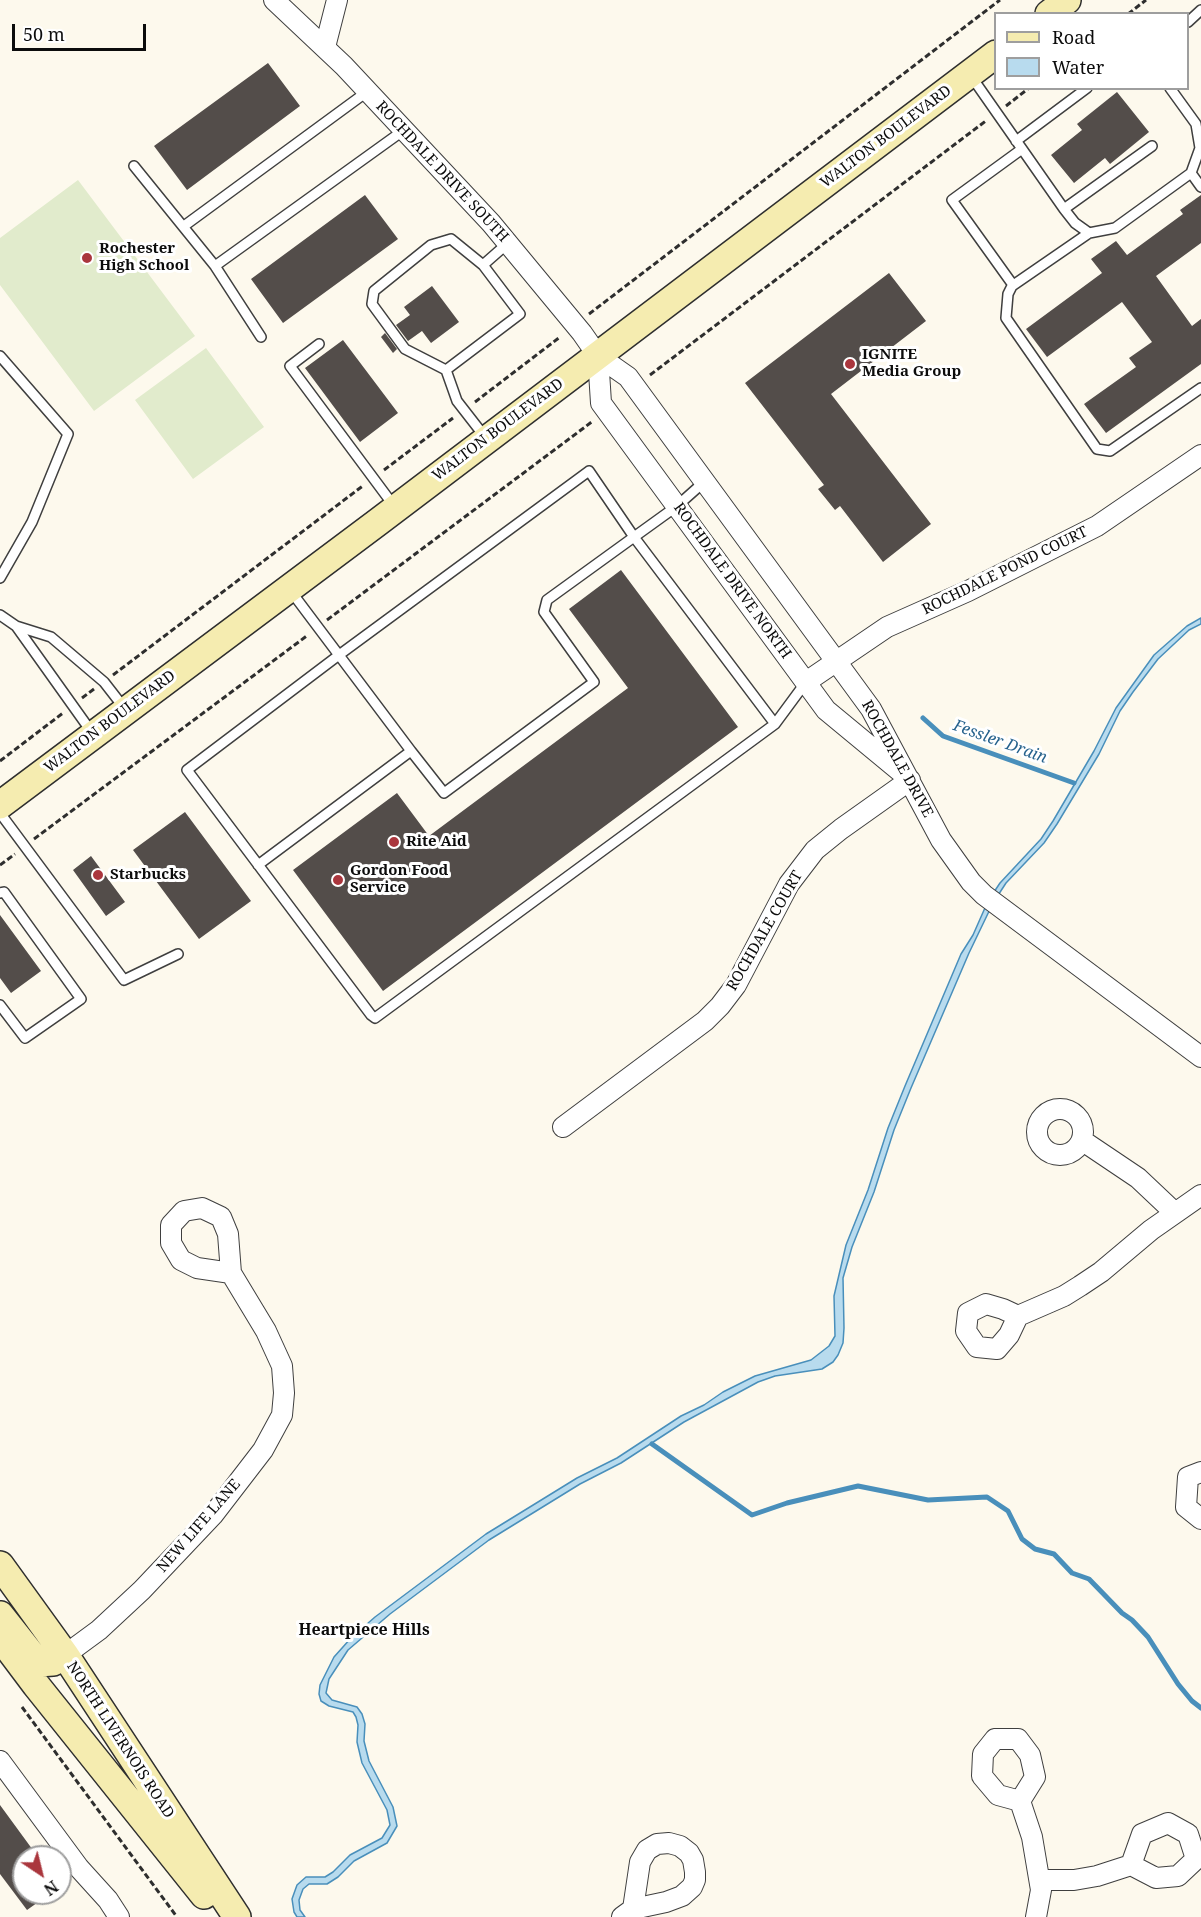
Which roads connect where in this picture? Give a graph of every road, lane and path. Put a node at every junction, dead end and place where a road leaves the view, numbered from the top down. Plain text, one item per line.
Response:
1 (274, 0) edge
2 (337, 0) edge
3 (1000, 0) edge
4 (1039, 0) edge
5 (1067, 0) edge
6 (1146, 0) edge
7 (1201, 10) edge
8 (1048, 12) edge
9 (1050, 12) edge
10 (1131, 12) edge
11 (1189, 21) edge
12 (325, 47) junction
13 (994, 56) edge
14 (970, 74) junction
15 (1026, 90) edge
16 (1085, 90) edge
17 (1171, 90) edge
18 (368, 91) junction
19 (997, 113) junction
20 (404, 130) junction
21 (1019, 145) junction
22 (1152, 146) dead end
23 (134, 166) dead end
24 (1191, 173) junction
25 (1201, 187) edge
26 (1064, 209) junction
27 (184, 226) junction
28 (1089, 233) junction
29 (508, 243) junction
30 (483, 265) junction
31 (215, 266) junction
32 (1013, 285) junction
33 (576, 325) junction
34 (261, 337) dead end
35 (319, 344) dead end
36 (0, 356) edge
37 (598, 356) junction
38 (446, 370) junction
39 (634, 386) junction
40 (1201, 388) edge
41 (464, 410) junction
42 (606, 411) junction
43 (487, 439) junction
44 (1201, 455) edge
45 (373, 478) junction
46 (704, 482) junction
47 (677, 506) junction
48 (395, 508) junction
49 (634, 537) junction
50 (0, 578) edge
51 (289, 588) junction
52 (0, 615) edge
53 (16, 626) junction
54 (318, 627) junction
55 (339, 655) junction
56 (836, 662) junction
57 (104, 682) junction
58 (806, 682) junction
59 (72, 706) junction
60 (126, 711) junction
61 (774, 724) junction
62 (94, 735) junction
63 (411, 751) junction
64 (0, 761) edge
65 (910, 780) junction
66 (0, 805) edge
67 (0, 813) edge
68 (25, 846) junction
69 (0, 865) edge
70 (258, 865) junction
71 (0, 893) edge
72 (178, 954) dead end
73 (0, 1005) edge
74 (1201, 1057) edge
75 (563, 1127) dead end
76 (1083, 1141) dead end
77 (1201, 1195) edge
78 (1174, 1212) junction
79 (231, 1274) dead end
80 (1018, 1316) dead end
81 (1201, 1472) edge
82 (1201, 1519) edge
83 (0, 1565) edge
84 (0, 1588) edge
85 (26, 1604) junction
86 (0, 1615) edge
87 (0, 1637) edge
88 (65, 1655) junction
89 (20, 1704) dead end
90 (0, 1761) edge
91 (1020, 1801) dead end
92 (1131, 1865) dead end
93 (1040, 1880) junction
94 (119, 1917) edge
95 (177, 1917) edge
96 (222, 1917) edge
97 (237, 1917) edge
98 (1036, 1917) edge

1 - 12 street, ROCHDALE DRIVE SOUTH
2 - 12 street
3 - 33 path
4 - 8 street
5 - 9 main road
6 - 10 path
7 - 11 lane
12 - 18 street, ROCHDALE DRIVE SOUTH
13 - 14 main road, WALTON BOULEVARD
14 - 19 lane
14 - 37 main road, WALTON BOULEVARD
15 - 19 path
16 - 21 lane
17 - 24 lane
18 - 20 street, ROCHDALE DRIVE SOUTH
18 - 27 lane
19 - 21 lane
19 - 39 path
20 - 29 street, ROCHDALE DRIVE SOUTH
20 - 31 lane
21 - 26 lane
21 - 32 lane
22 - 26 lane
23 - 27 lane
24 - 25 lane
24 - 28 lane
26 - 28 lane
27 - 31 lane
28 - 32 lane
29 - 30 lane
29 - 33 street, ROCHDALE DRIVE SOUTH
30 - 38 lane
30 - 38 lane
31 - 34 lane
32 - 40 lane
33 - 37 street, ROCHDALE DRIVE SOUTH
33 - 41 path
35 - 45 lane
36 - 50 lane
37 - 39 street, ROCHDALE DRIVE
37 - 42 street, ROCHDALE DRIVE NORTH
37 - 43 main road, WALTON BOULEVARD
38 - 41 lane
39 - 46 street, ROCHDALE DRIVE
41 - 43 lane
41 - 45 path
42 - 47 street, ROCHDALE DRIVE NORTH
42 - 54 path
43 - 48 main road, WALTON BOULEVARD
44 - 56 street, ROCHDALE POND COURT
45 - 48 lane
45 - 57 path
46 - 47 lane
46 - 56 street, ROCHDALE DRIVE
47 - 49 lane
47 - 58 street, ROCHDALE DRIVE NORTH
48 - 51 main road, WALTON BOULEVARD
49 - 55 lane
49 - 61 lane
49 - 63 lane
51 - 54 lane
51 - 60 main road, WALTON BOULEVARD
52 - 53 lane
53 - 57 lane
53 - 59 lane
54 - 55 lane
54 - 68 path
55 - 63 lane
55 - 70 lane
56 - 58 street, ROCHDALE POND COURT
56 - 65 street, ROCHDALE DRIVE
57 - 59 path
57 - 60 lane
58 - 61 lane
58 - 65 street, ROCHDALE DRIVE NORTH
59 - 62 lane
59 - 64 path
60 - 62 main road, WALTON BOULEVARD
61 - 70 lane
62 - 66 main road, WALTON BOULEVARD
63 - 70 lane
65 - 74 street, ROCHDALE DRIVE
65 - 75 street, ROCHDALE COURT
67 - 68 lane
68 - 69 path
68 - 72 lane
71 - 73 lane
76 - 78 street
77 - 78 street
78 - 80 street
79 - 88 street, NEW LIFE LANE
81 - 82 street
83 - 85 main road, NORTH LIVERNOIS ROAD
84 - 85 main road
85 - 88 main road, NORTH LIVERNOIS ROAD
86 - 88 main road
87 - 96 main road, NORTH LIVERNOIS ROAD
88 - 97 main road, NORTH LIVERNOIS ROAD
89 - 95 path
90 - 94 street
91 - 93 street
92 - 93 street
93 - 98 street

